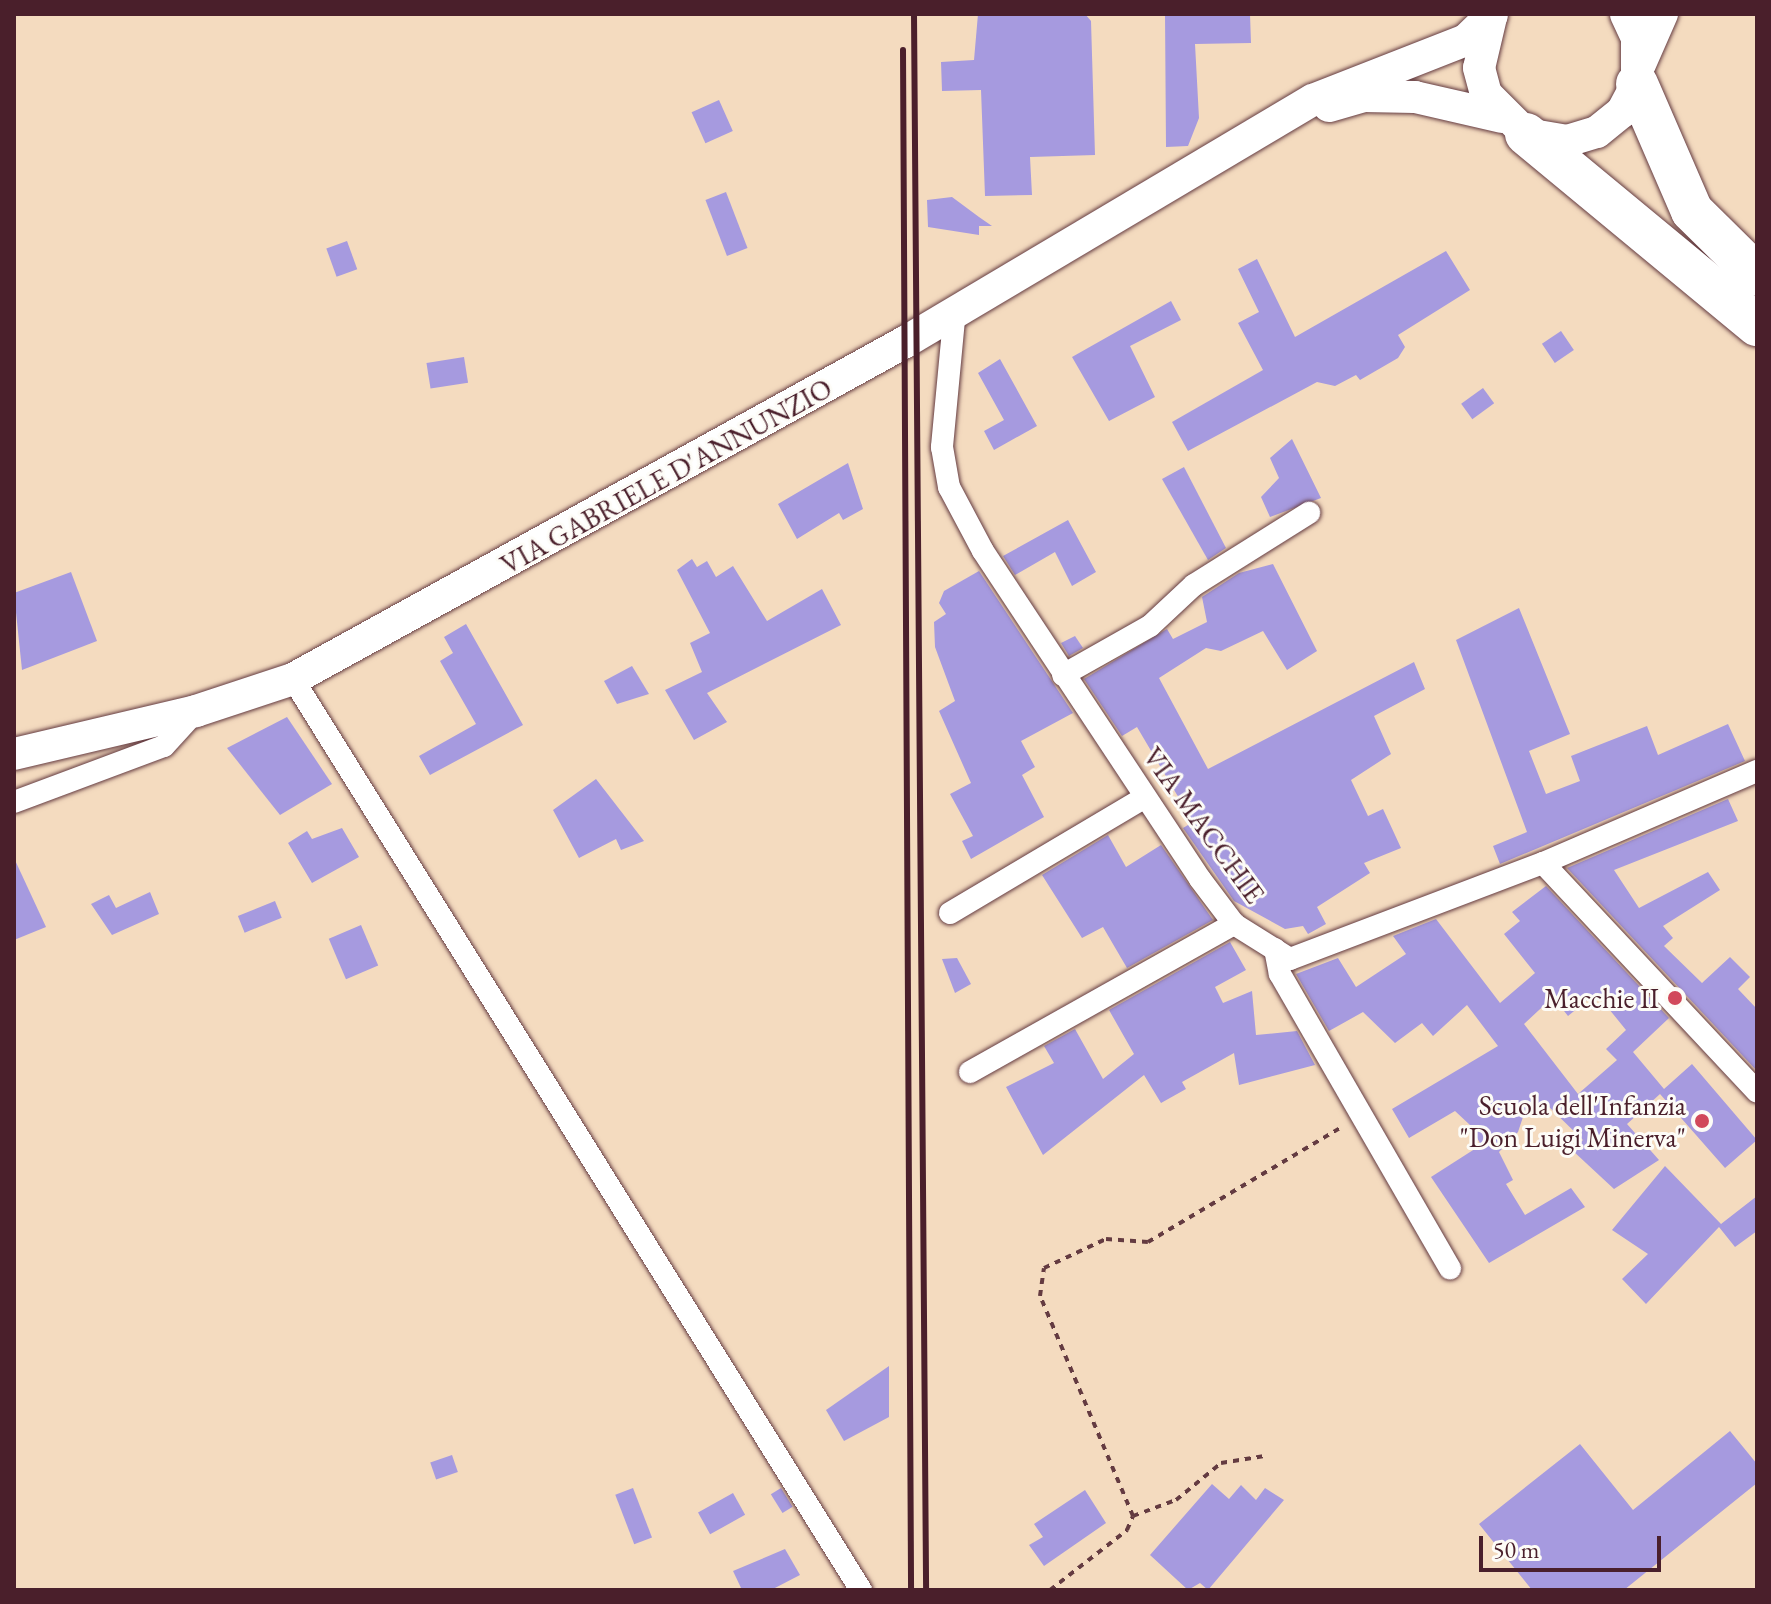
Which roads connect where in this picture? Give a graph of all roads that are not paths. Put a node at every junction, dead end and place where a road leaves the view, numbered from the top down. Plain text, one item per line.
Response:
1 (1492, 14) edge
2 (1626, 14) edge
3 (1662, 14) edge
4 (1638, 74) junction
5 (1284, 120) junction
6 (1514, 125) junction
7 (1743, 279) edge
8 (955, 309) junction
9 (1757, 325) edge
10 (1309, 513) dead end
11 (1063, 675) junction
12 (293, 679) junction
13 (196, 711) junction
14 (14, 754) edge
15 (1757, 771) edge
16 (1145, 797) junction
17 (14, 802) edge
18 (1543, 863) junction
19 (950, 913) dead end
20 (1234, 924) junction
21 (1275, 949) junction
22 (970, 1072) dead end
23 (1757, 1092) edge
24 (1450, 1268) dead end
25 (861, 1590) edge

1 - 5 street
1 - 6 street
2 - 4 street
3 - 4 street
4 - 6 street
4 - 7 highway
5 - 6 street
5 - 8 street, VIA GABRIELE D'ANNUNZIO
6 - 7 highway
7 - 9 highway
8 - 11 street, VIA MACCHIE
8 - 12 street, VIA GABRIELE D'ANNUNZIO
10 - 11 street
11 - 16 street, VIA MACCHIE
12 - 13 street, VIA GABRIELE D'ANNUNZIO
12 - 25 street
13 - 14 street, VIA GABRIELE D'ANNUNZIO
13 - 17 street
15 - 18 street
16 - 19 street
16 - 20 street, VIA MACCHIE
18 - 21 street, VIA MACCHIE
18 - 23 street
20 - 21 street, VIA MACCHIE
20 - 22 street
21 - 24 street

